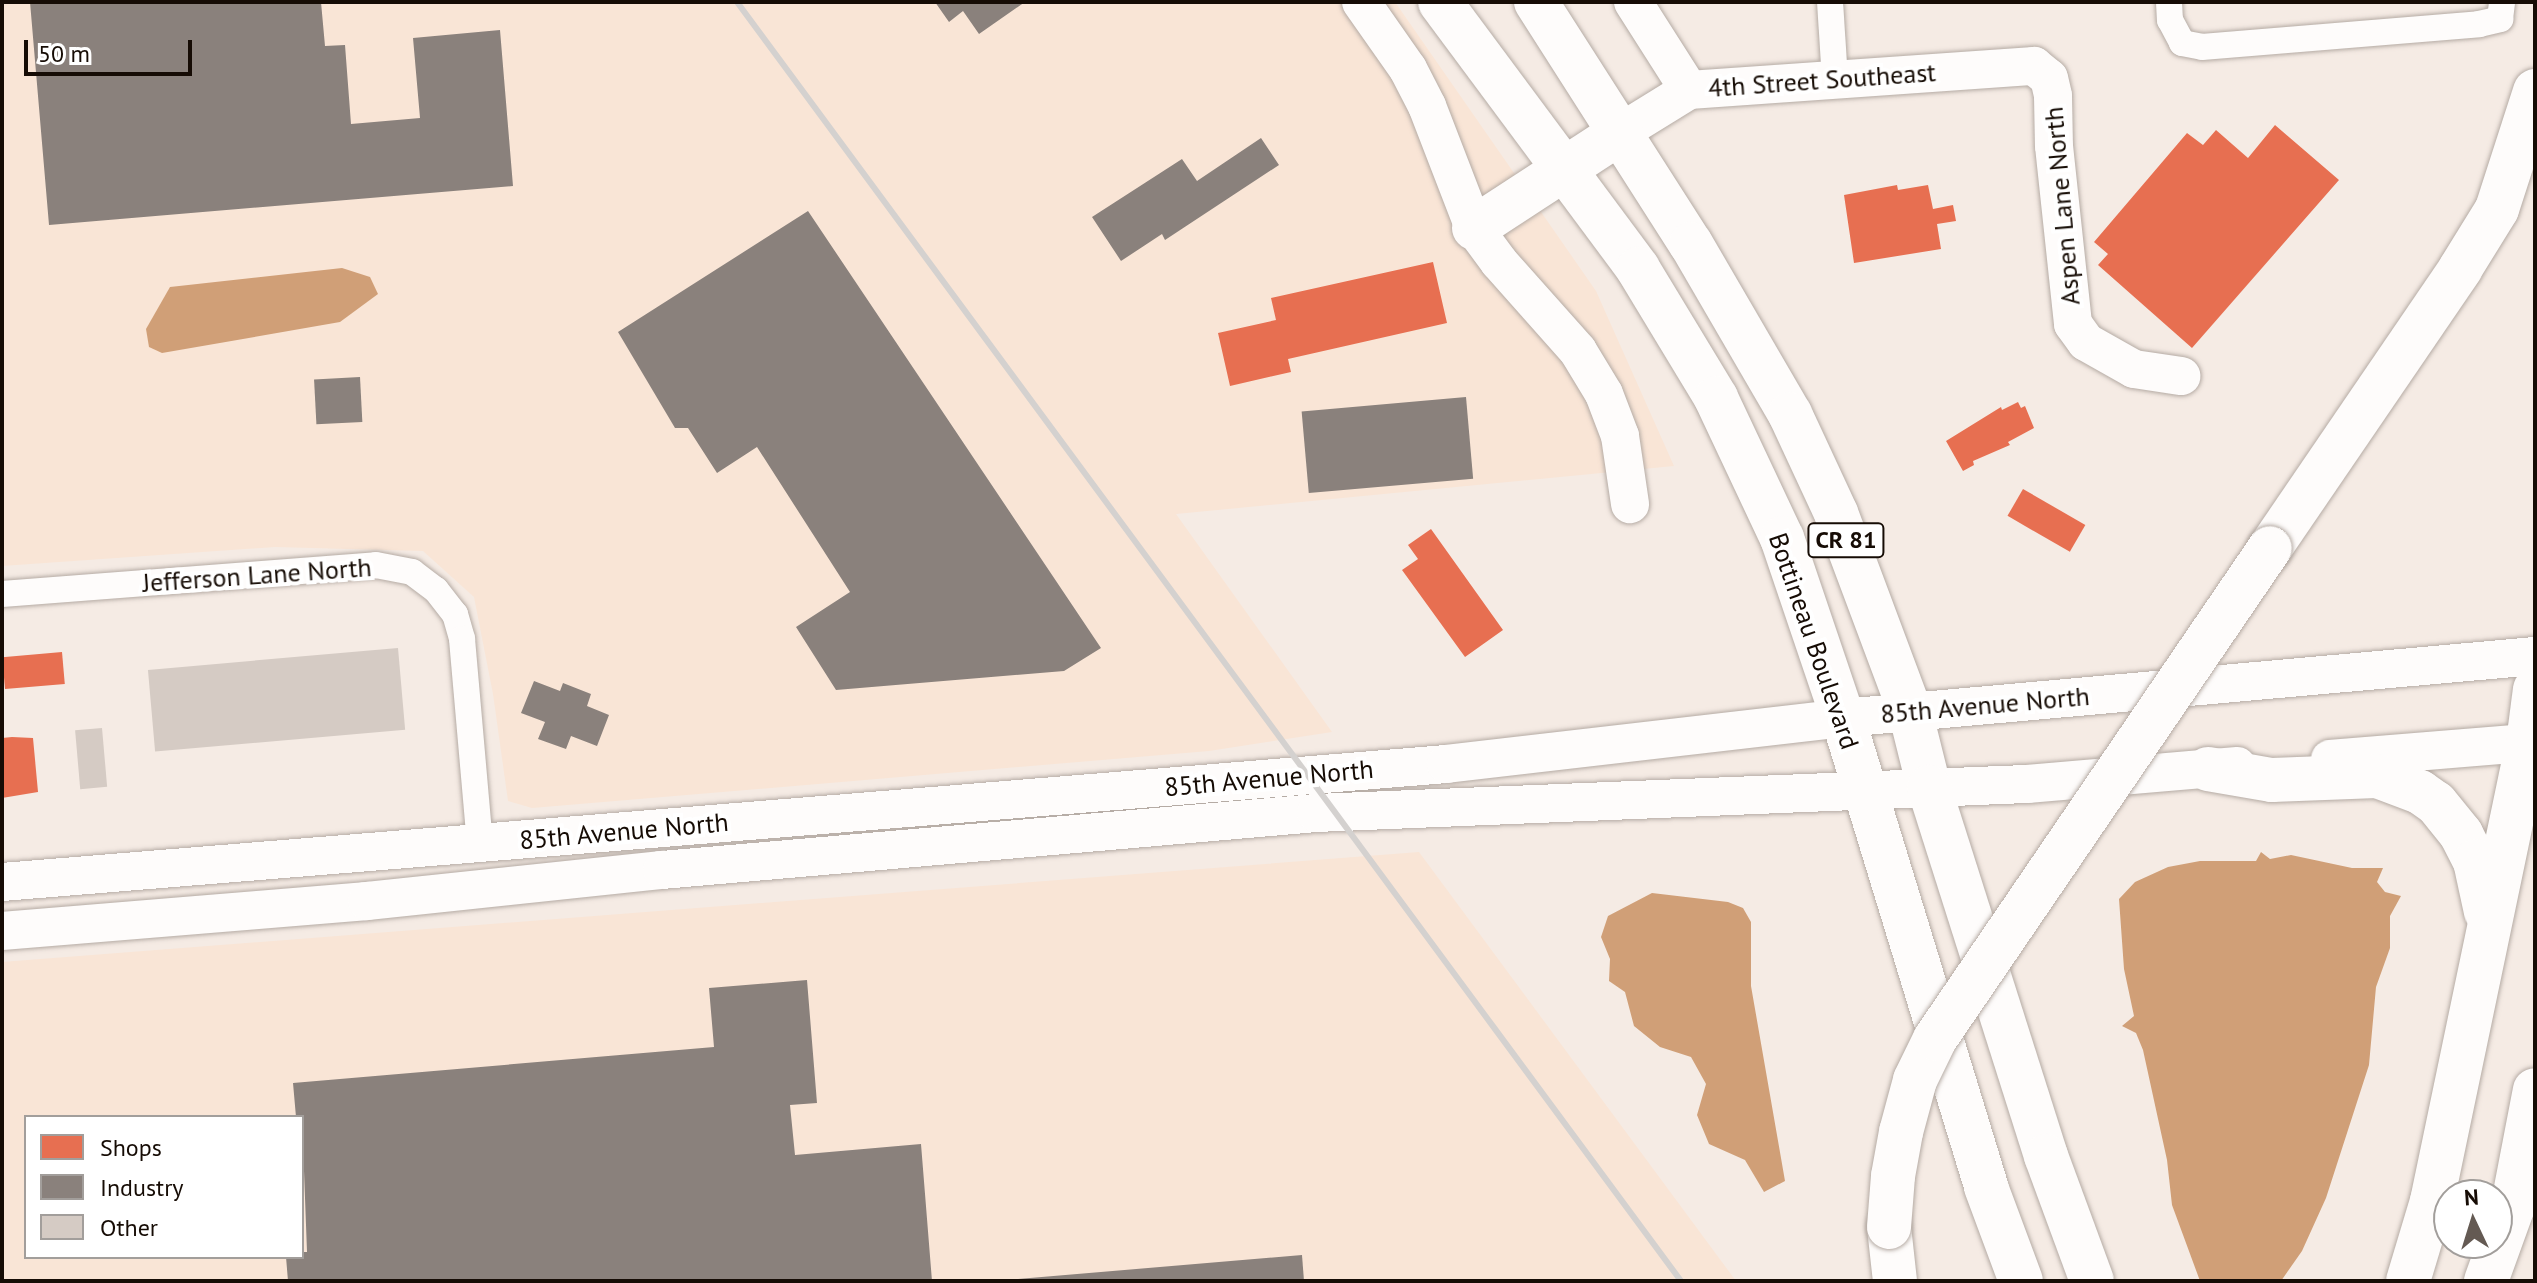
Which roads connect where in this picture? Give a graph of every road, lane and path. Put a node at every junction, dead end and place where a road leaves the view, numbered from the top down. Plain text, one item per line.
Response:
1 (1361, 2) edge
2 (1440, 2) edge
3 (1536, 2) edge
4 (1633, 2) edge
5 (1830, 2) edge
6 (2169, 2) edge
7 (2501, 11) edge
8 (2034, 66) joint
9 (1835, 79) junction
10 (1689, 90) junction
11 (2535, 91) edge
12 (1621, 132) junction
13 (1565, 169) junction
14 (1474, 228) junction
15 (2181, 376) dead end
16 (1630, 504) dead end
17 (2, 594) edge
18 (2535, 656) edge
19 (2535, 689) edge
20 (1910, 711) junction
21 (1843, 718) junction
22 (2531, 743) edge
23 (2208, 769) junction
24 (1929, 787) junction
25 (1864, 791) junction
26 (996, 800) junction
27 (829, 814) junction
28 (1000, 839) junction
29 (480, 844) junction
30 (833, 854) junction
31 (2, 882) edge
32 (2489, 929) junction
33 (2, 931) edge
34 (2535, 1090) edge
35 (1895, 1281) edge
36 (2021, 1281) edge
37 (2092, 1281) edge
38 (2408, 1281) edge
39 (2486, 1281) edge

1 - 14 main road
2 - 13 highway, Bottineau Boulevard / CR 81
3 - 12 highway, CR 81
4 - 10 main road
5 - 9 street
6 - 7 street
8 - 9 main road, 4th Street Southeast
8 - 15 main road, Aspen Lane North
9 - 10 main road, 4th Street Southeast
10 - 12 main road, 4th Street Southeast
11 - 35 highway, bridge
12 - 13 highway
12 - 20 highway, CR 81
13 - 14 highway
13 - 21 highway, Bottineau Boulevard / CR 81
14 - 16 main road
17 - 29 street, Jefferson Lane North
18 - 20 main road, 85th Avenue North
19 - 22 highway
20 - 21 main road, 85th Avenue North
20 - 24 highway, CR 81
21 - 25 highway, Bottineau Boulevard / CR 81
21 - 26 main road, 85th Avenue North
22 - 23 main road, 85th Avenue North
22 - 32 highway
23 - 24 main road, 85th Avenue North
23 - 32 highway
24 - 25 main road, 85th Avenue North
24 - 37 highway, CR 81
25 - 28 main road, 85th Avenue North
25 - 36 highway, Bottineau Boulevard / CR 81
26 - 27 main road, 85th Avenue North
26 - 28 main road
27 - 29 main road, 85th Avenue North
27 - 30 main road
28 - 30 main road, 85th Avenue North
29 - 31 main road, 85th Avenue North
30 - 33 main road, 85th Avenue North
32 - 38 highway
34 - 39 highway

